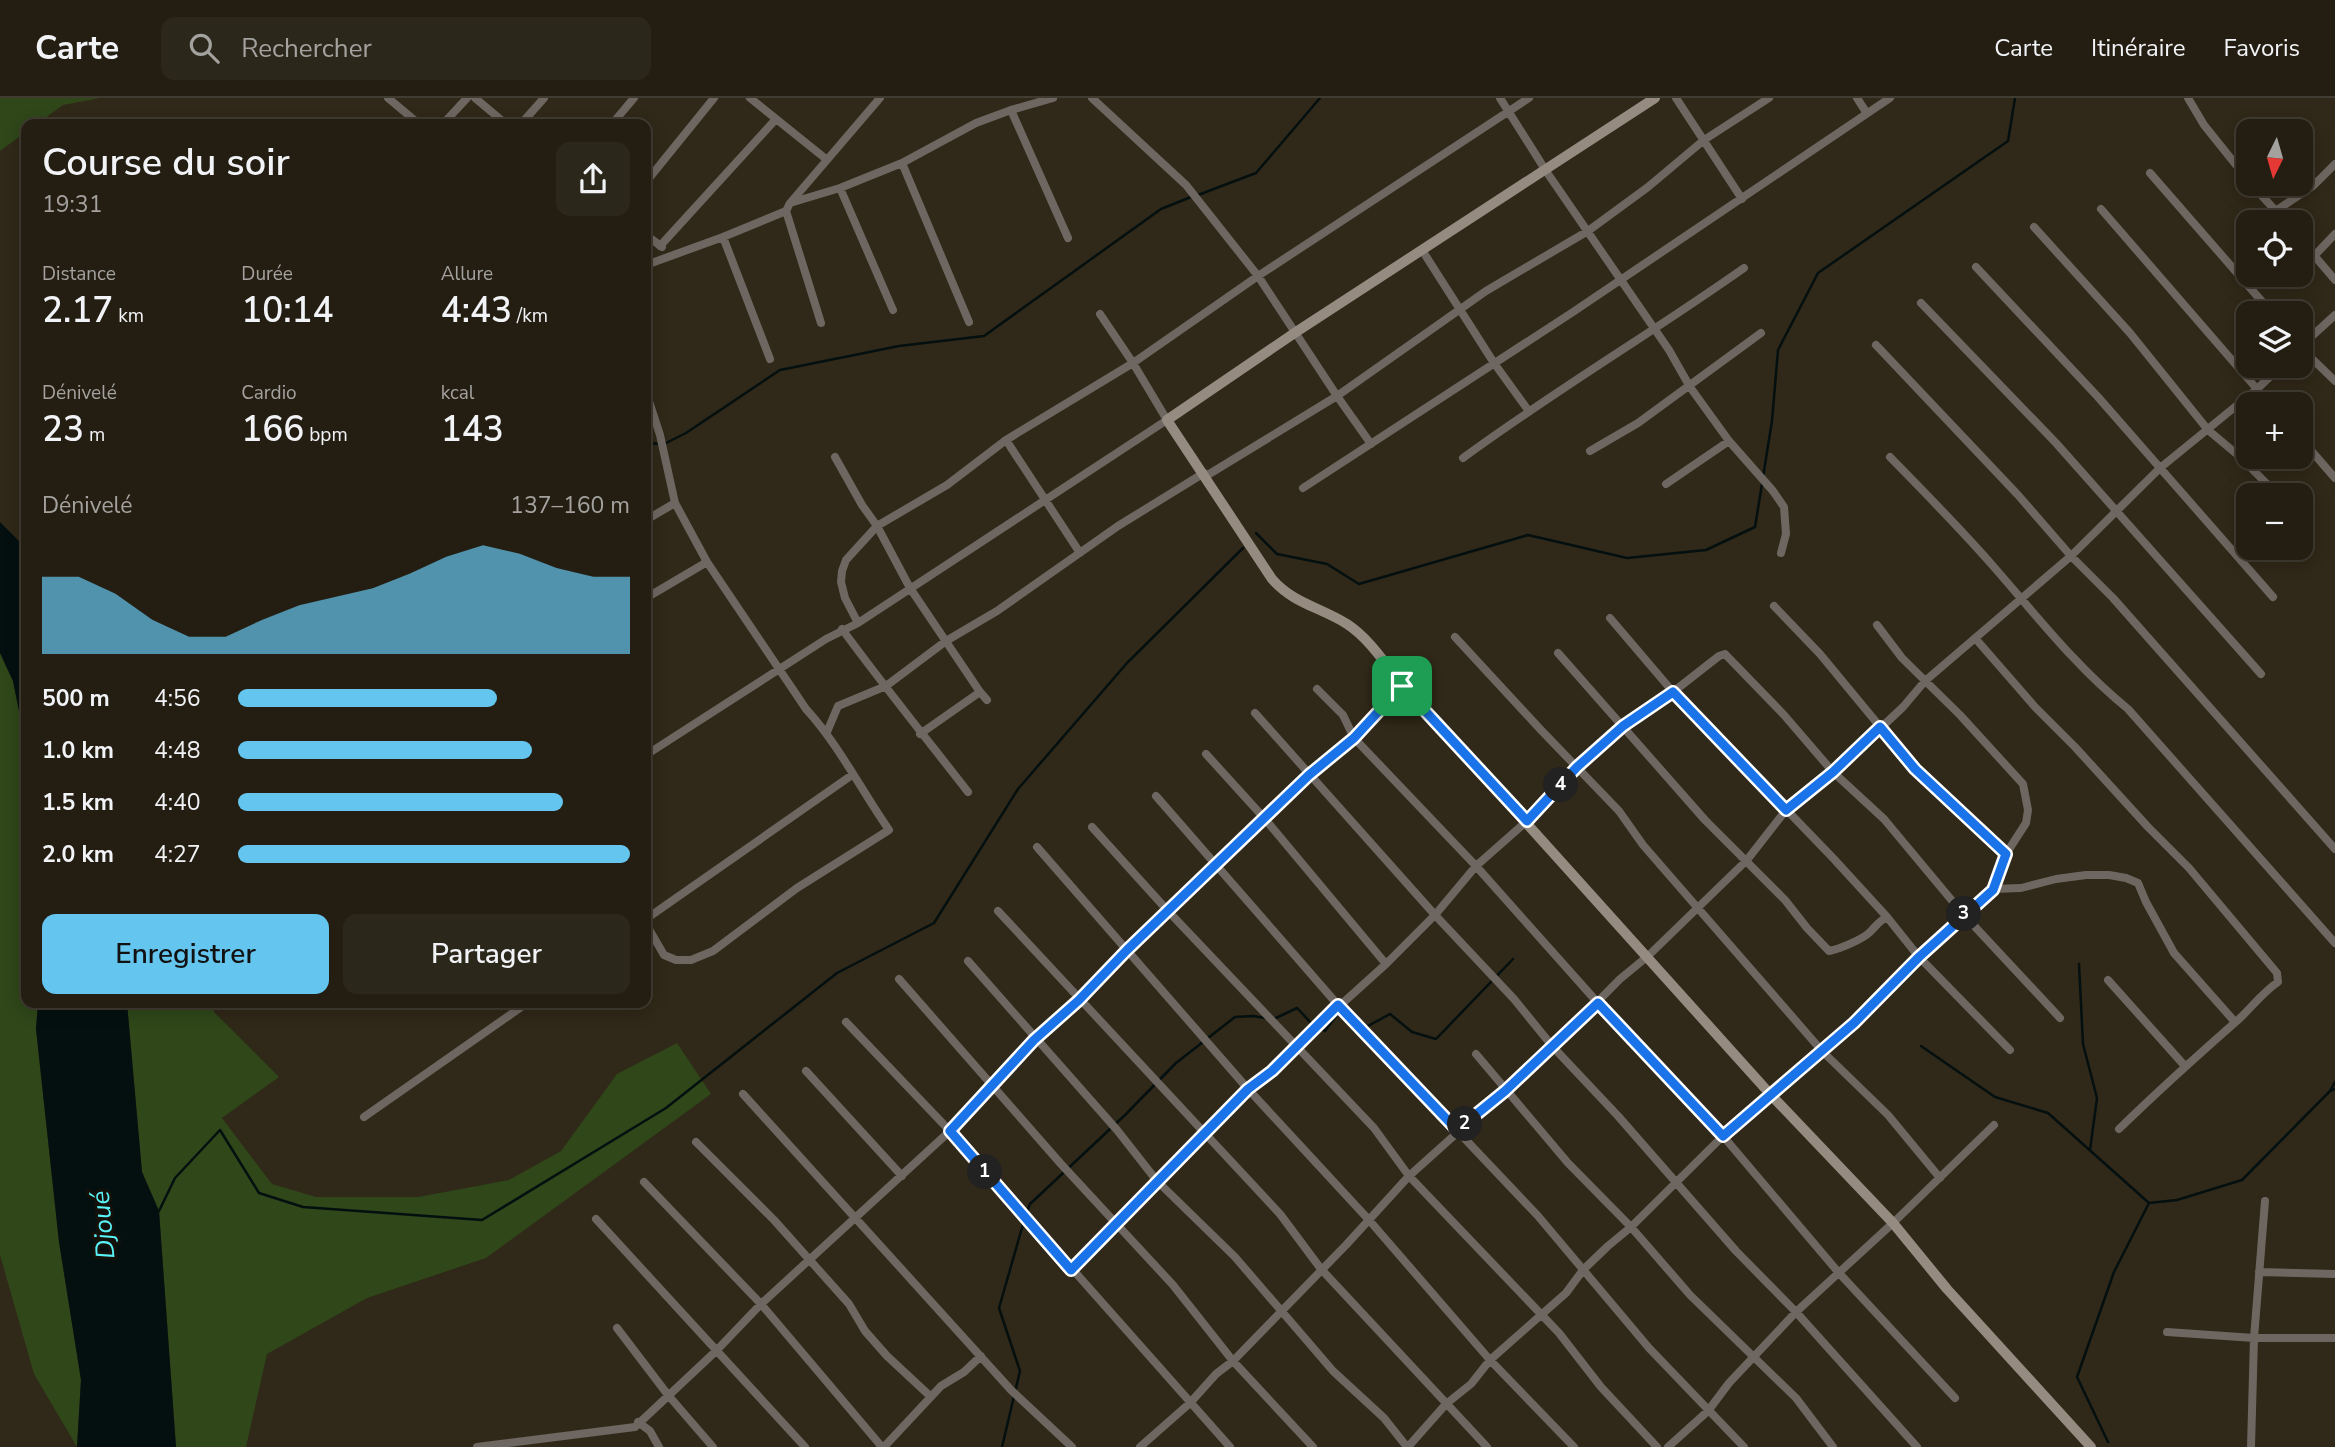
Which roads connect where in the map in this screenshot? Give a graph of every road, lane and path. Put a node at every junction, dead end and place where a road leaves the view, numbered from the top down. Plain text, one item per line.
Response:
1 (388, 98) edge
2 (467, 98) edge
3 (475, 98) edge
4 (544, 98) edge
5 (634, 98) edge
6 (714, 98) edge
7 (750, 98) edge
8 (880, 98) edge
9 (1053, 98) edge
10 (1091, 98) edge
11 (1500, 98) edge
12 (1529, 98) edge
13 (1655, 98) edge
14 (1676, 98) edge
15 (1769, 98) edge
16 (1857, 98) edge
17 (1890, 98) edge
18 (2188, 98) edge
19 (1011, 110) junction
20 (1509, 111) junction
21 (1866, 112) junction
22 (413, 119) edge
23 (448, 119) edge
24 (500, 119) edge
25 (525, 119) edge
26 (616, 119) edge
27 (776, 119) junction
28 (1704, 139) junction
29 (826, 159) junction
30 (902, 163) junction
31 (2335, 164) edge
32 (2236, 165) edge
33 (1546, 171) junction
34 (2150, 173) dead end
35 (651, 176) edge
36 (840, 188) junction
37 (2264, 196) edge
38 (1742, 199) junction
39 (788, 207) junction
40 (2101, 209) dead end
41 (2277, 210) joint
42 (2034, 227) dead end
43 (1588, 231) junction
44 (2335, 234) edge
45 (723, 237) junction
46 (1068, 238) dead end
47 (651, 239) edge
48 (660, 247) junction
49 (1422, 250) junction
50 (674, 253) junction
51 (2315, 255) joint
52 (651, 263) edge
53 (1976, 267) dead end
54 (1744, 268) dead end
55 (1258, 276) junction
56 (1620, 280) junction
57 (2335, 280) edge
58 (2262, 301) edge
59 (1921, 303) dead end
60 (1460, 307) junction
61 (893, 310) dead end
62 (1100, 314) dead end
63 (2335, 315) edge
64 (969, 322) dead end
65 (821, 323) dead end
66 (1653, 328) junction
67 (1296, 332) junction
68 (1761, 333) dead end
69 (2313, 336) edge
70 (1876, 345) dead end
71 (770, 359) dead end
72 (2313, 359) edge
73 (1133, 363) junction
74 (1494, 363) junction
75 (2268, 378) edge
76 (2335, 381) edge
77 (1690, 387) junction
78 (2257, 389) junction
79 (2260, 392) edge
80 (1337, 396) junction
81 (651, 407) edge
82 (1528, 410) junction
83 (1167, 420) junction
84 (2208, 430) junction
85 (1006, 440) junction
86 (1728, 441) junction
87 (1371, 444) junction
88 (1590, 451) dead end
89 (2313, 453) edge
90 (835, 457) dead end
91 (1890, 457) dead end
92 (1463, 458) dead end
93 (2160, 468) junction
94 (1205, 474) junction
95 (2335, 478) edge
96 (2266, 483) edge
97 (1666, 484) dead end
98 (1303, 488) dead end
99 (1044, 500) junction
100 (675, 503) junction
101 (2117, 512) junction
102 (651, 517) edge
103 (877, 526) junction
104 (1080, 553) junction
105 (1781, 553) dead end
106 (2071, 556) junction
107 (707, 562) junction
108 (910, 589) junction
109 (651, 595) edge
110 (2273, 597) dead end
111 (2021, 600) junction
112 (1774, 606) dead end
113 (1610, 618) dead end
114 (858, 623) junction
115 (1877, 625) dead end
116 (842, 629) junction
117 (1455, 637) dead end
118 (1975, 638) junction
119 (946, 641) junction
120 (1558, 653) dead end
121 (780, 668) junction
122 (2261, 674) dead end
123 (1925, 681) junction
124 (887, 685) junction
125 (1402, 686) junction
126 (1317, 689) dead end
127 (981, 692) junction
128 (1673, 692) junction
129 (986, 700) dead end
130 (1255, 713) dead end
131 (1623, 726) junction
132 (1880, 727) junction
133 (827, 732) junction
134 (920, 734) junction
135 (1354, 738) junction
136 (651, 752) edge
137 (1206, 754) dead end
138 (1577, 767) junction
139 (1833, 772) junction
140 (852, 775) junction
141 (1309, 775) junction
142 (968, 792) dead end
143 (1156, 796) dead end
144 (1786, 810) junction
145 (1265, 819) junction
146 (1527, 821) junction
147 (1092, 827) dead end
148 (1037, 847) dead end
149 (2335, 849) edge
150 (2006, 854) junction
151 (1746, 860) junction
152 (1217, 865) junction
153 (1476, 866) junction
154 (1993, 890) junction
155 (1696, 907) junction
156 (998, 911) dead end
157 (1168, 911) junction
158 (1435, 915) junction
159 (1964, 915) junction
160 (651, 916) edge
161 (1887, 917) junction
162 (651, 933) edge
163 (2335, 943) edge
164 (1127, 950) junction
165 (1648, 956) junction
166 (1919, 957) junction
167 (968, 961) dead end
168 (1386, 964) junction
169 (899, 979) dead end
170 (2108, 980) dead end
171 (1079, 1000) junction
172 (1598, 1003) junction
173 (1338, 1005) junction
174 (520, 1008) edge
175 (2060, 1018) dead end
176 (846, 1022) dead end
177 (2235, 1022) junction
178 (1034, 1040) junction
179 (1295, 1046) junction
180 (1553, 1047) junction
181 (2010, 1050) dead end
182 (1822, 1051) junction
183 (1476, 1054) dead end
184 (2184, 1065) junction
185 (806, 1071) dead end
186 (992, 1084) junction
187 (1248, 1089) junction
188 (1505, 1091) junction
189 (743, 1094) dead end
190 (1771, 1095) junction
191 (364, 1117) dead end
192 (1994, 1125) dead end
193 (2119, 1129) dead end
194 (1457, 1130) junction
195 (950, 1131) junction
196 (1204, 1134) junction
197 (1723, 1136) junction
198 (696, 1142) dead end
199 (902, 1176) junction
200 (1409, 1176) junction
201 (1940, 1178) junction
202 (1157, 1181) junction
203 (644, 1182) dead end
204 (1675, 1183) junction
205 (2265, 1200) dead end
206 (855, 1217) junction
207 (596, 1219) dead end
208 (1369, 1220) junction
209 (1116, 1222) junction
210 (1893, 1223) junction
211 (1631, 1227) junction
212 (809, 1259) junction
213 (1321, 1269) junction
214 (1071, 1270) junction
215 (1583, 1270) junction
216 (2259, 1272) junction
217 (1839, 1273) junction
218 (2335, 1274) edge
219 (761, 1304) junction
220 (1281, 1310) junction
221 (1796, 1312) junction
222 (1541, 1314) junction
223 (617, 1328) dead end
224 (2168, 1332) dead end
225 (2253, 1338) junction
226 (2335, 1338) edge
227 (716, 1352) junction
228 (981, 1356) junction
229 (1755, 1358) junction
230 (1490, 1360) junction
231 (1233, 1361) junction
232 (668, 1395) junction
233 (930, 1396) junction
234 (1955, 1398) dead end
235 (1190, 1403) junction
236 (1446, 1404) junction
237 (1708, 1410) junction
238 (638, 1422) junction
239 (477, 1447) edge
240 (659, 1447) edge
241 (713, 1447) edge
242 (804, 1447) edge
243 (883, 1447) edge
244 (1072, 1447) edge
245 (1140, 1447) edge
246 (1230, 1447) edge
247 (1313, 1447) edge
248 (1407, 1447) edge
249 (1486, 1447) edge
250 (1574, 1447) edge
251 (1657, 1447) edge
252 (1668, 1447) edge
253 (1744, 1447) edge
254 (1833, 1447) edge
255 (1917, 1447) edge
256 (2091, 1447) edge
257 (2251, 1447) edge

1 - 22 street
2 - 23 street
3 - 24 street
4 - 25 street
5 - 26 street
6 - 35 street
7 - 27 street
8 - 29 street
9 - 19 street
10 - 55 street
11 - 20 street
12 - 20 street
13 - 33 street
14 - 28 street
15 - 28 street
16 - 21 street
17 - 21 street
18 - 32 street
19 - 30 street
19 - 46 street
20 - 33 street
20 - 55 street
21 - 38 street
27 - 29 street
27 - 48 street
28 - 38 street
28 - 43 street
29 - 39 street
30 - 36 street
30 - 64 street
31 - 41 street
33 - 43 street
33 - 49 street
34 - 58 street
36 - 39 street
36 - 61 street
37 - 41 street
38 - 56 street
39 - 45 street
39 - 65 street
40 - 78 street
42 - 84 street
43 - 56 street
43 - 60 street
44 - 51 street
45 - 50 street
45 - 71 street
47 - 48 street
48 - 50 street
49 - 60 street
49 - 67 street
50 - 52 street
51 - 57 street
53 - 93 street
54 - 66 street
55 - 67 street
55 - 73 street
56 - 66 street
56 - 74 street
59 - 101 street
60 - 74 street
60 - 80 street
62 - 73 street
63 - 69 street
66 - 77 street
66 - 82 street
67 - 80 street
67 - 83 street
68 - 77 street
70 - 106 street
72 - 76 street
73 - 83 street
73 - 85 street
74 - 82 street
74 - 87 street
75 - 78 street
77 - 86 street
77 - 88 street
78 - 79 street
78 - 84 street
80 - 87 street
80 - 94 street
81 - 100 street
82 - 92 street
83 - 94 street
83 - 99 street
84 - 93 street
84 - 96 street
85 - 99 street
85 - 103 street
86 - 97 street
86 - 105 street
87 - 98 street
89 - 95 street
90 - 103 street
91 - 111 street
93 - 101 street
93 - 110 street
94 - 104 street
94 - 125 street
99 - 104 street
99 - 108 street
100 - 102 street
100 - 107 street
101 - 106 street
101 - 122 street
103 - 108 street
103 - 114 street
104 - 119 street
106 - 111 street
106 - 149 street
107 - 109 street
107 - 121 street
108 - 114 street
108 - 119 street
111 - 118 street
111 - 163 street
112 - 132 street
113 - 128 street
114 - 116 street
115 - 123 street
116 - 121 street
116 - 124 street
117 - 138 street
118 - 123 street
118 - 177 street
119 - 124 street
119 - 127 street
120 - 131 street
121 - 133 street
121 - 136 street
123 - 132 street
123 - 150 street
124 - 133 street
124 - 134 street
125 - 135 street
125 - 146 street
126 - 135 street
127 - 129 street
127 - 134 street
128 - 131 street
128 - 139 street
128 - 144 street
130 - 141 street
131 - 138 street
131 - 151 street
132 - 139 street
132 - 150 street
133 - 140 street
134 - 142 street
135 - 141 street
135 - 153 street
137 - 145 street
138 - 146 street
138 - 155 street
139 - 144 street
139 - 159 street
140 - 160 street
140 - 162 street
141 - 145 street
141 - 158 street
143 - 152 street
144 - 151 street
144 - 161 street
145 - 152 street
145 - 168 street
146 - 153 street
146 - 165 street
147 - 157 street
148 - 164 street
150 - 154 street
151 - 155 street
151 - 161 street
152 - 157 street
152 - 173 street
153 - 158 street
153 - 172 street
154 - 159 street
154 - 177 street
155 - 165 street
155 - 182 street
156 - 171 street
157 - 164 street
157 - 179 street
158 - 168 street
158 - 180 street
159 - 166 street
159 - 175 street
161 - 166 street
164 - 171 street
164 - 187 street
165 - 172 street
165 - 190 street
166 - 181 street
166 - 182 street
167 - 178 street
168 - 173 street
169 - 186 street
170 - 184 street
171 - 178 street
171 - 196 street
172 - 180 street
172 - 197 street
173 - 179 street
173 - 194 street
174 - 191 street
176 - 195 street
177 - 184 street
178 - 186 street
178 - 202 street
179 - 187 street
179 - 200 street
180 - 188 street
180 - 204 street
182 - 190 street
182 - 201 street
183 - 188 street
184 - 193 street
185 - 199 street
186 - 195 street
186 - 209 street
187 - 196 street
187 - 208 street
188 - 194 street
188 - 211 street
189 - 206 street
190 - 197 street
190 - 210 street
192 - 201 street
194 - 200 street
194 - 215 street
195 - 199 street
195 - 214 street
196 - 202 street
196 - 213 street
197 - 204 street
197 - 217 street
198 - 212 street
199 - 206 street
200 - 208 street
200 - 222 street
201 - 210 street
202 - 209 street
202 - 220 street
203 - 219 street
204 - 211 street
204 - 221 street
205 - 216 street
206 - 212 street
206 - 228 street
207 - 227 street
208 - 213 street
208 - 230 street
209 - 214 street
209 - 231 street
210 - 217 street
210 - 256 street
211 - 215 street
211 - 229 street
212 - 219 street
212 - 233 street
213 - 220 street
213 - 236 street
214 - 235 street
215 - 222 street
215 - 237 street
216 - 218 street
216 - 225 street
217 - 221 street
217 - 234 street
219 - 227 street
219 - 243 street
220 - 231 street
220 - 248 street
221 - 229 street
221 - 255 street
222 - 230 street
222 - 251 street
223 - 232 street
224 - 225 street
225 - 226 street
225 - 257 street
227 - 232 street
227 - 242 street
228 - 233 street
228 - 244 street
229 - 237 street
229 - 254 street
230 - 236 street
230 - 250 street
231 - 235 street
231 - 247 street
232 - 238 street
232 - 241 street
233 - 243 street
235 - 245 street
235 - 246 street
236 - 248 street
236 - 249 street
237 - 252 street
237 - 253 street
238 - 239 street
238 - 240 street

